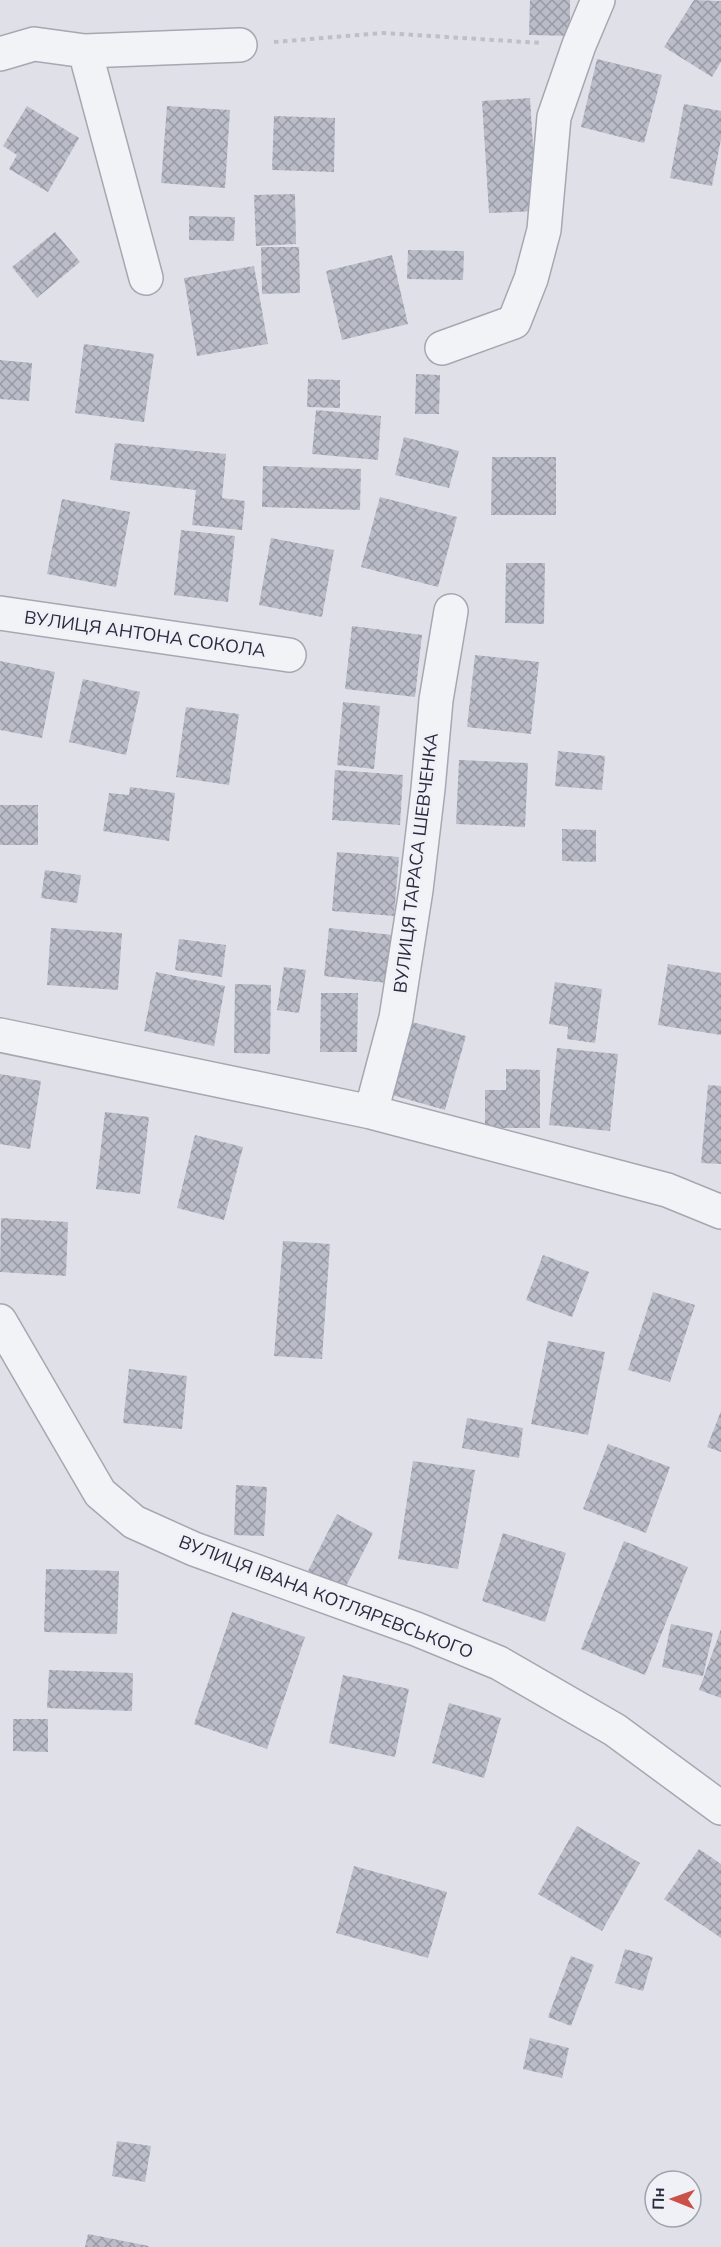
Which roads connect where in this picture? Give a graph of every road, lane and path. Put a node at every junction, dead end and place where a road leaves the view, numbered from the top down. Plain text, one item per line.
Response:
1 (598, 0) edge
2 (240, 45) joint
3 (579, 45) junction
4 (85, 51) junction
5 (0, 54) edge
6 (146, 278) dead end
7 (442, 348) dead end
8 (451, 611) dead end
9 (0, 614) edge
10 (289, 655) dead end
11 (0, 1035) edge
12 (371, 1112) junction
13 (721, 1212) edge
14 (0, 1321) edge
15 (721, 1808) edge

1 - 3 street
2 - 3 path
2 - 4 street
3 - 7 street
4 - 5 street
4 - 6 street
8 - 12 street, ВУЛИЦЯ ТАРАСА ШЕВЧЕНКА
9 - 10 street, ВУЛИЦЯ АНТОНА СОКОЛА
11 - 12 street
12 - 13 street
14 - 15 street, ВУЛИЦЯ ІВАНА КОТЛЯРЕВСЬКОГО

